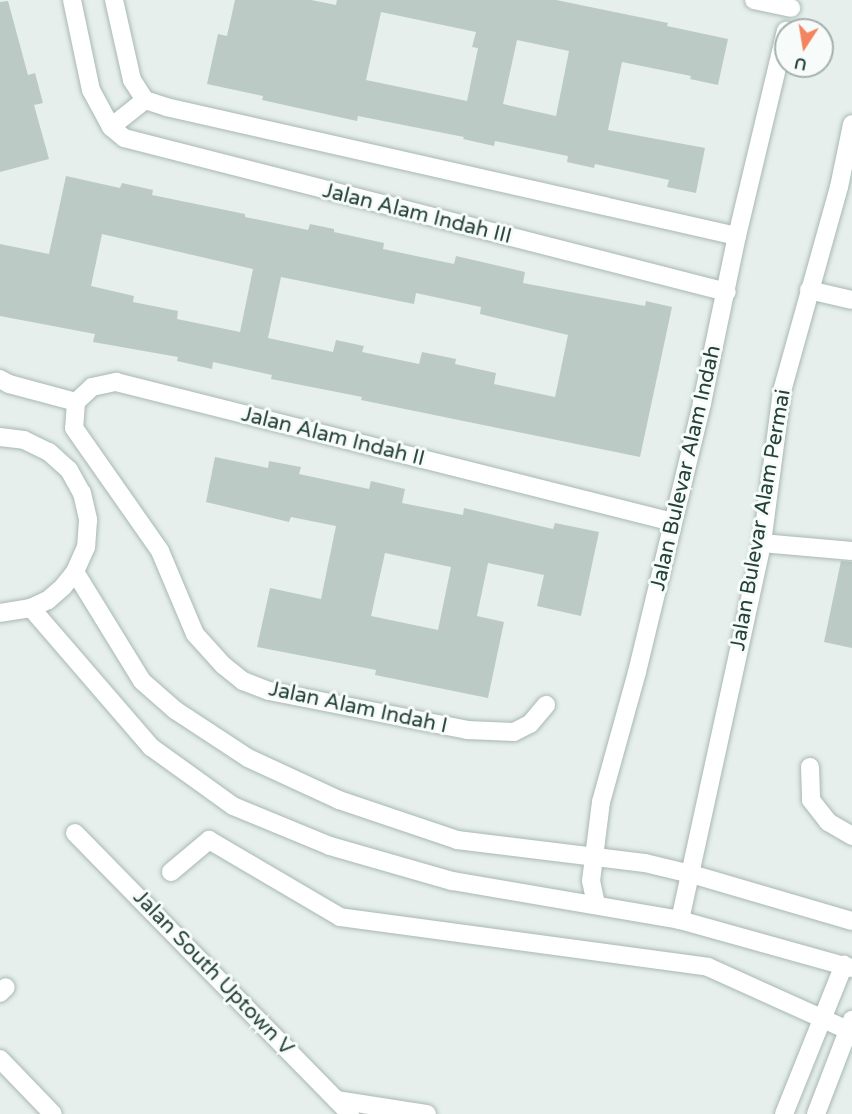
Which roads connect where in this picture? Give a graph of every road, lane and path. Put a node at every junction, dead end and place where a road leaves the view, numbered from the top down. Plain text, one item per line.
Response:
1 (72, 0) edge
2 (114, 0) edge
3 (754, 0) edge
4 (792, 4) edge
5 (775, 78) edge
6 (145, 100) junction
7 (852, 124) edge
8 (111, 127) junction
9 (737, 236) junction
10 (809, 290) junction
11 (727, 292) junction
12 (852, 300) edge
13 (0, 379) edge
14 (76, 402) junction
15 (0, 437) edge
16 (673, 522) junction
17 (762, 543) junction
18 (852, 551) edge
19 (75, 572) junction
20 (31, 608) junction
21 (0, 613) edge
22 (546, 705) dead end
23 (810, 766) dead end
24 (75, 833) dead end
25 (852, 836) edge
26 (593, 858) junction
27 (171, 872) dead end
28 (691, 874) junction
29 (596, 904) junction
30 (680, 920) junction
31 (852, 921) edge
32 (848, 967) edge
33 (822, 1018) junction
34 (851, 1027) edge
35 (0, 1059) edge
36 (337, 1100) junction
37 (53, 1114) edge
38 (350, 1114) edge
39 (427, 1114) edge
40 (784, 1114) edge
41 (816, 1114) edge

1 - 8 street, Jalan Alam Indah III
2 - 6 street
3 - 4 street
5 - 9 street, Jalan Bulevar Alam Indah
6 - 8 street
6 - 9 street
7 - 10 street, Jalan Bulevar Alam Permai
8 - 11 street, Jalan Alam Indah III
9 - 11 street, Jalan Bulevar Alam Indah
10 - 12 street
10 - 17 street, Jalan Bulevar Alam Permai
11 - 16 street, Jalan Bulevar Alam Indah
13 - 14 street
14 - 16 street, Jalan Alam Indah II
14 - 22 street, Jalan Alam Indah I
15 - 19 street
16 - 26 street, Jalan Bulevar Alam Indah
17 - 18 street
17 - 28 street, Jalan Bulevar Alam Permai
19 - 20 street
19 - 26 street
20 - 21 street
20 - 29 street
23 - 25 street
24 - 36 street, Jalan South Uptown V
26 - 28 street
26 - 29 street, Jalan Bulevar Alam Indah
27 - 33 street
28 - 30 street, Jalan Bulevar Alam Permai
28 - 31 street
29 - 30 street
30 - 32 street
32 - 33 street
33 - 34 street
33 - 40 street
34 - 41 street
35 - 37 street
36 - 38 street, Jalan South Uptown V
36 - 39 street

